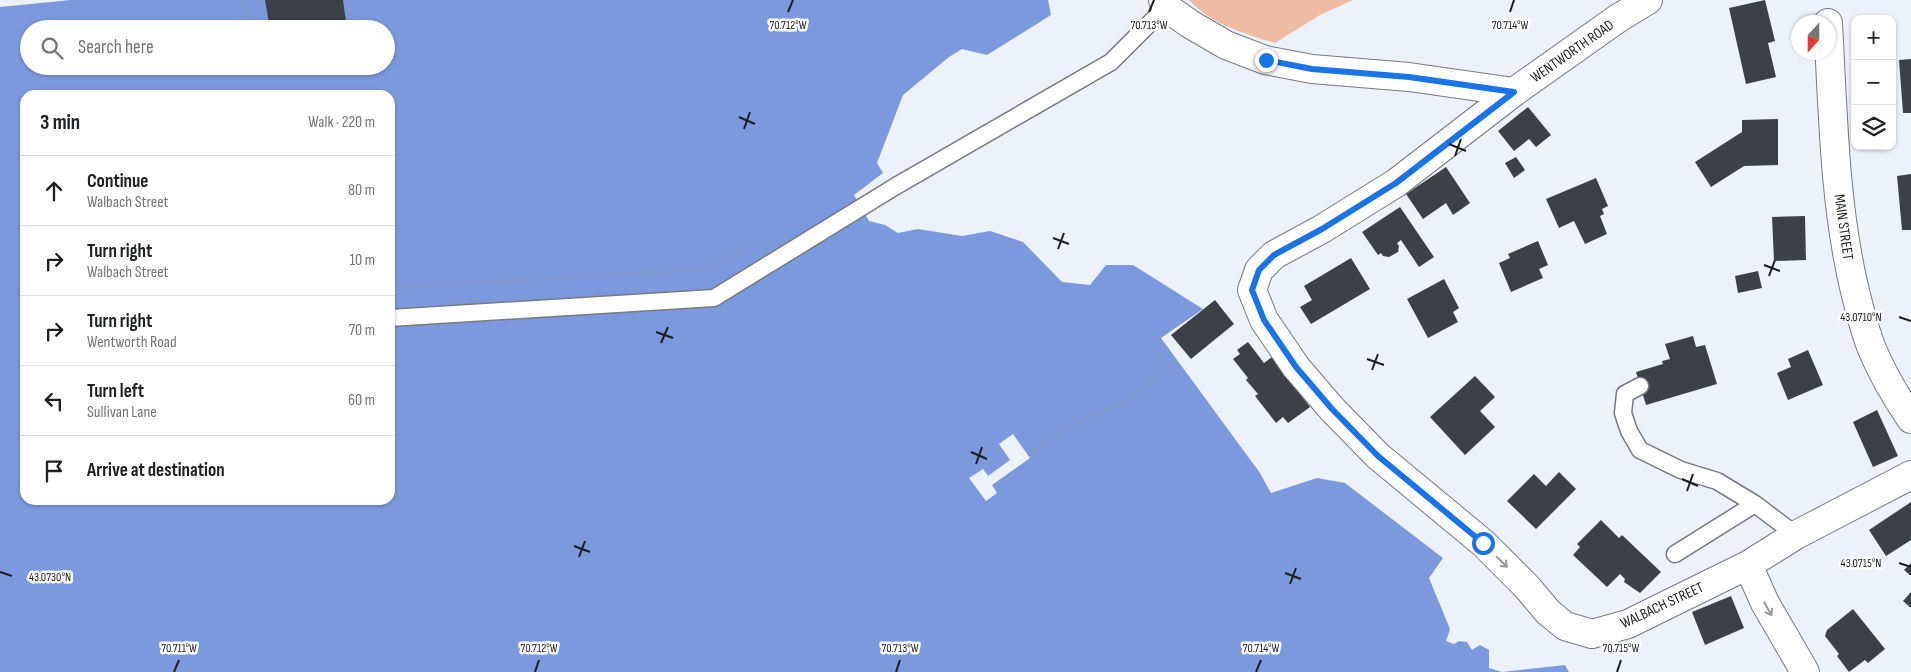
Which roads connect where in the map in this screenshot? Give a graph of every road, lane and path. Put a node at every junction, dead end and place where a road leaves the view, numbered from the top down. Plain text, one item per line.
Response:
1 (244, 0) edge
2 (258, 0) edge
3 (348, 0) edge
4 (1648, 0) edge
5 (1827, 0) edge
6 (1164, 3) edge
7 (1613, 10) edge
8 (1828, 15) edge
9 (247, 20) edge
10 (261, 20) edge
11 (352, 20) edge
12 (1830, 60) edge
13 (1514, 92) junction
14 (755, 243) dead end
15 (1274, 255) joint
16 (395, 288) edge
17 (395, 318) edge
18 (1155, 350) dead end
19 (1176, 359) dead end
20 (1169, 365) junction
21 (1640, 386) dead end
22 (1911, 418) edge
23 (1028, 455) dead end
24 (1911, 475) edge
25 (1755, 504) junction
26 (1796, 535) junction
27 (1675, 554) dead end
28 (1748, 565) junction
29 (1805, 672) edge

1 - 9 path
2 - 10 path
3 - 11 path
4 - 7 street, WENTWORTH ROAD
5 - 8 street, MAIN STREET
6 - 13 street
6 - 17 lane
7 - 13 street, WENTWORTH ROAD
12 - 22 street, MAIN STREET
13 - 15 street, WENTWORTH ROAD
14 - 16 path
15 -> 28 street, WALBACH STREET
18 - 20 path
19 - 20 path
20 - 23 path
21 - 25 lane
24 - 26 street, WALBACH STREET
25 - 26 lane
25 - 27 lane
26 - 28 street, WALBACH STREET
28 -> 29 street

